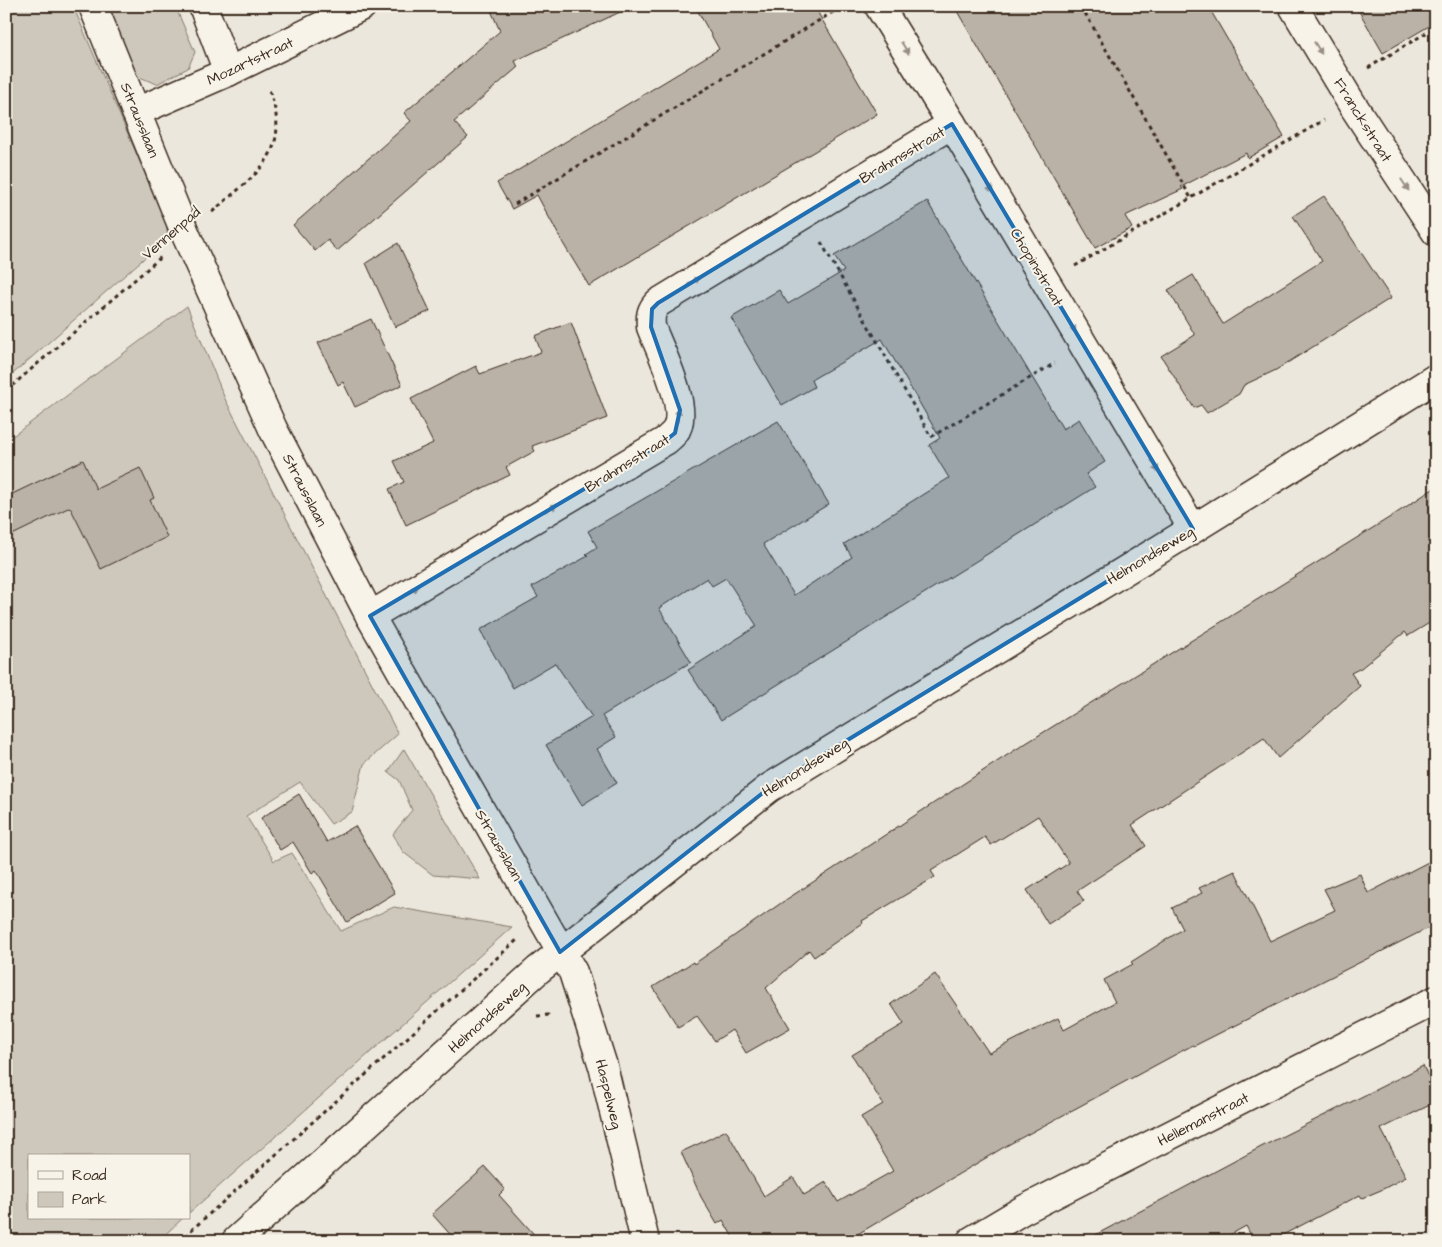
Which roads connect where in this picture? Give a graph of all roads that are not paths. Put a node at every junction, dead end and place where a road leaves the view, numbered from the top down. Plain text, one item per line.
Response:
1 (93, 6) edge
2 (203, 6) edge
3 (362, 6) edge
4 (879, 6) edge
5 (1293, 6) edge
6 (228, 72) junction
7 (136, 112) junction
8 (952, 124) junction
9 (1436, 232) edge
10 (1436, 378) edge
11 (1193, 529) junction
12 (370, 616) junction
13 (560, 952) junction
14 (1436, 1000) edge
15 (236, 1241) edge
16 (645, 1241) edge
17 (971, 1241) edge

1 - 7 street, Strausslaan
2 - 6 street
3 - 6 street, Mozartstraat
4 -> 8 street, Chopinstraat
5 -> 9 street, Franckstraat
6 - 7 street, Mozartstraat
7 - 12 street, Strausslaan
8 -> 11 street, Chopinstraat
12 -> 8 street, Brahmsstraat
10 - 11 street, Helmondseweg
11 - 13 street, Helmondseweg
12 - 13 street, Strausslaan
13 - 15 street, Helmondseweg
13 - 16 street, Haspelweg
14 - 17 street, Hellemanstraat

